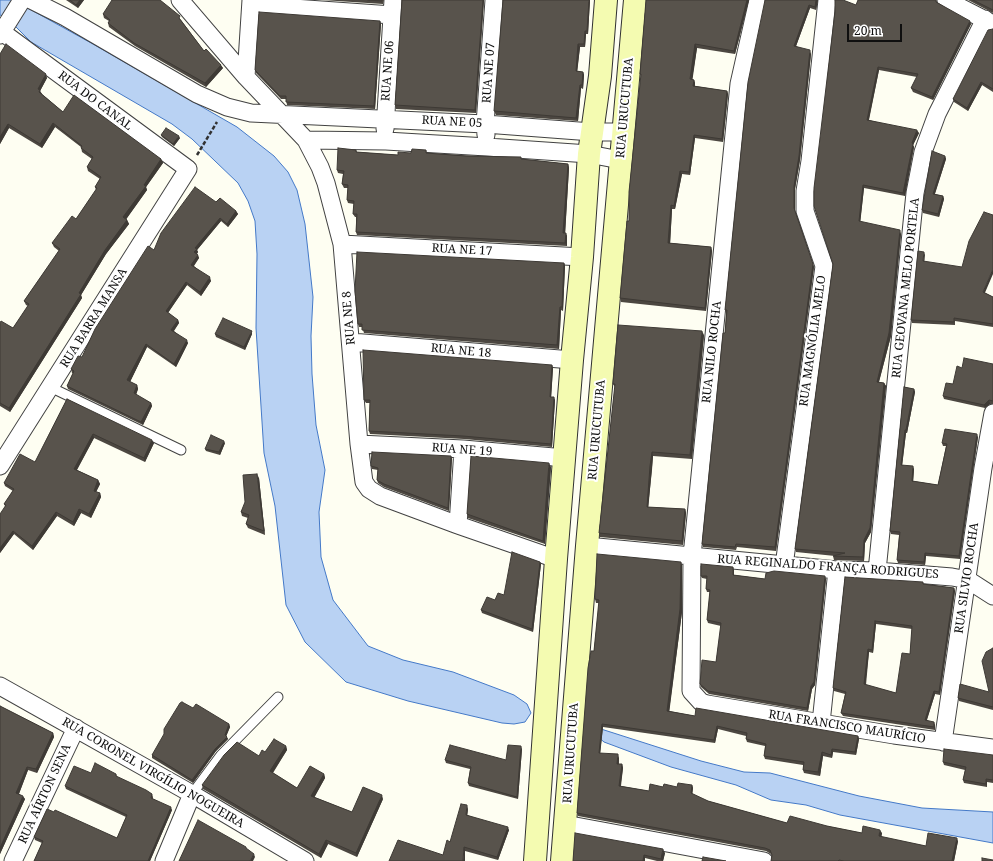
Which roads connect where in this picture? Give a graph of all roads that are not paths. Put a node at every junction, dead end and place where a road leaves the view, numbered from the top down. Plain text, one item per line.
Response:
1 (22, 0) edge
2 (31, 0) edge
3 (180, 0) edge
4 (494, 0) edge
5 (606, 0) edge
6 (636, 0) edge
7 (758, 0) edge
8 (827, 0) edge
9 (946, 0) edge
10 (251, 3) edge
11 (393, 8) edge
12 (989, 22) edge
13 (1, 33) edge
14 (246, 78) junction
15 (280, 114) junction
16 (385, 119) junction
17 (485, 124) junction
18 (592, 132) junction
19 (623, 132) junction
20 (306, 140) junction
21 (386, 141) junction
22 (487, 147) junction
23 (590, 154) junction
24 (620, 160) junction
25 (191, 164) joint
26 (342, 244) junction
27 (582, 257) junction
28 (351, 342) junction
29 (572, 360) junction
30 (50, 387) junction
31 (993, 413) edge
32 (358, 444) junction
33 (464, 449) junction
34 (181, 450) dead end
35 (565, 458) junction
36 (0, 466) edge
37 (458, 525) junction
38 (587, 546) junction
39 (692, 556) junction
40 (556, 559) junction
41 (784, 566) junction
42 (837, 570) junction
43 (877, 571) junction
44 (968, 580) junction
45 (993, 596) edge
46 (0, 686) edge
47 (278, 697) dead end
48 (701, 702) joint
49 (821, 723) junction
50 (76, 728) junction
51 (943, 742) junction
52 (993, 748) edge
53 (192, 794) junction
54 (565, 824) junction
55 (692, 855) edge
56 (14, 861) edge
57 (164, 861) edge
58 (305, 861) edge
59 (535, 861) edge
60 (562, 861) edge
61 (764, 861) edge

1 - 13 street
2 - 15 street, RUA NE 05
3 - 14 street, RUA NE 8
4 - 17 street, RUA NE 07
5 - 18 street
6 - 19 street, RUA URUCUTUBA
7 - 39 street, RUA NILO ROCHA
8 - 41 street, RUA MAGNÓLIA MELO
9 - 12 street
10 - 11 street
10 - 14 street
11 - 16 street, RUA NE 06
12 - 43 street, RUA GEOVANA MELO PORTELA
13 - 25 street, RUA DO CANAL
14 - 15 street, RUA NE 8
15 - 16 street, RUA NE 05
15 - 20 street, RUA NE 8
16 - 17 street, RUA NE 05
16 - 21 street, RUA NE 06
17 - 18 street, RUA NE 05
17 - 22 street, RUA NE 07
18 - 19 street, RUA NE 05
18 - 23 street
19 - 24 street, RUA URUCUTUBA
20 - 21 street, RUA NE 05
20 - 26 street, RUA NE 8
21 - 22 street, RUA NE 05
22 - 23 street, RUA NE 05
23 - 24 street, RUA NE 05
23 - 27 street
24 - 38 street, RUA URUCUTUBA
25 - 30 street, RUA BARRA MANSA
26 - 27 street, RUA NE 17
26 - 28 street, RUA NE 8
27 - 29 street
28 - 29 street, RUA NE 18
28 - 32 street, RUA NE 8
29 - 35 street
30 - 34 lane
30 - 36 street, RUA BARRA MANSA
31 - 44 street, RUA SILVIO ROCHA
32 - 33 street, RUA NE 19
32 - 37 street, RUA NE 8
33 - 35 street, RUA NE 19
33 - 37 street
35 - 40 street
37 - 40 street, RUA NE 8
38 - 39 street, RUA REGINALDO FRANÇA RODRIGUES
38 - 54 street, RUA URUCUTUBA
39 - 41 street, RUA REGINALDO FRANÇA RODRIGUES
39 - 48 street, RUA NILO ROCHA
40 - 59 street
41 - 42 street, RUA REGINALDO FRANÇA RODRIGUES
42 - 43 street, RUA REGINALDO FRANÇA RODRIGUES
42 - 49 street
43 - 44 street, RUA REGINALDO FRANÇA RODRIGUES
44 - 45 street, RUA REGINALDO FRANÇA RODRIGUES
44 - 51 street, RUA SILVIO ROCHA
46 - 50 street, RUA CORONEL VIRGÍLIO NOGUEIRA
47 - 53 lane
48 - 49 street, RUA FRANCISCO MAURÍCIO
49 - 51 street, RUA FRANCISCO MAURÍCIO
50 - 53 street, RUA CORONEL VIRGÍLIO NOGUEIRA
50 - 56 street, RUA AÍRTON SENA
51 - 52 street, RUA FRANCISCO MAURÍCIO
53 - 57 street
53 - 58 street, RUA CORONEL VIRGÍLIO NOGUEIRA
54 - 55 street
54 - 60 street, RUA URUCUTUBA
55 - 61 street

